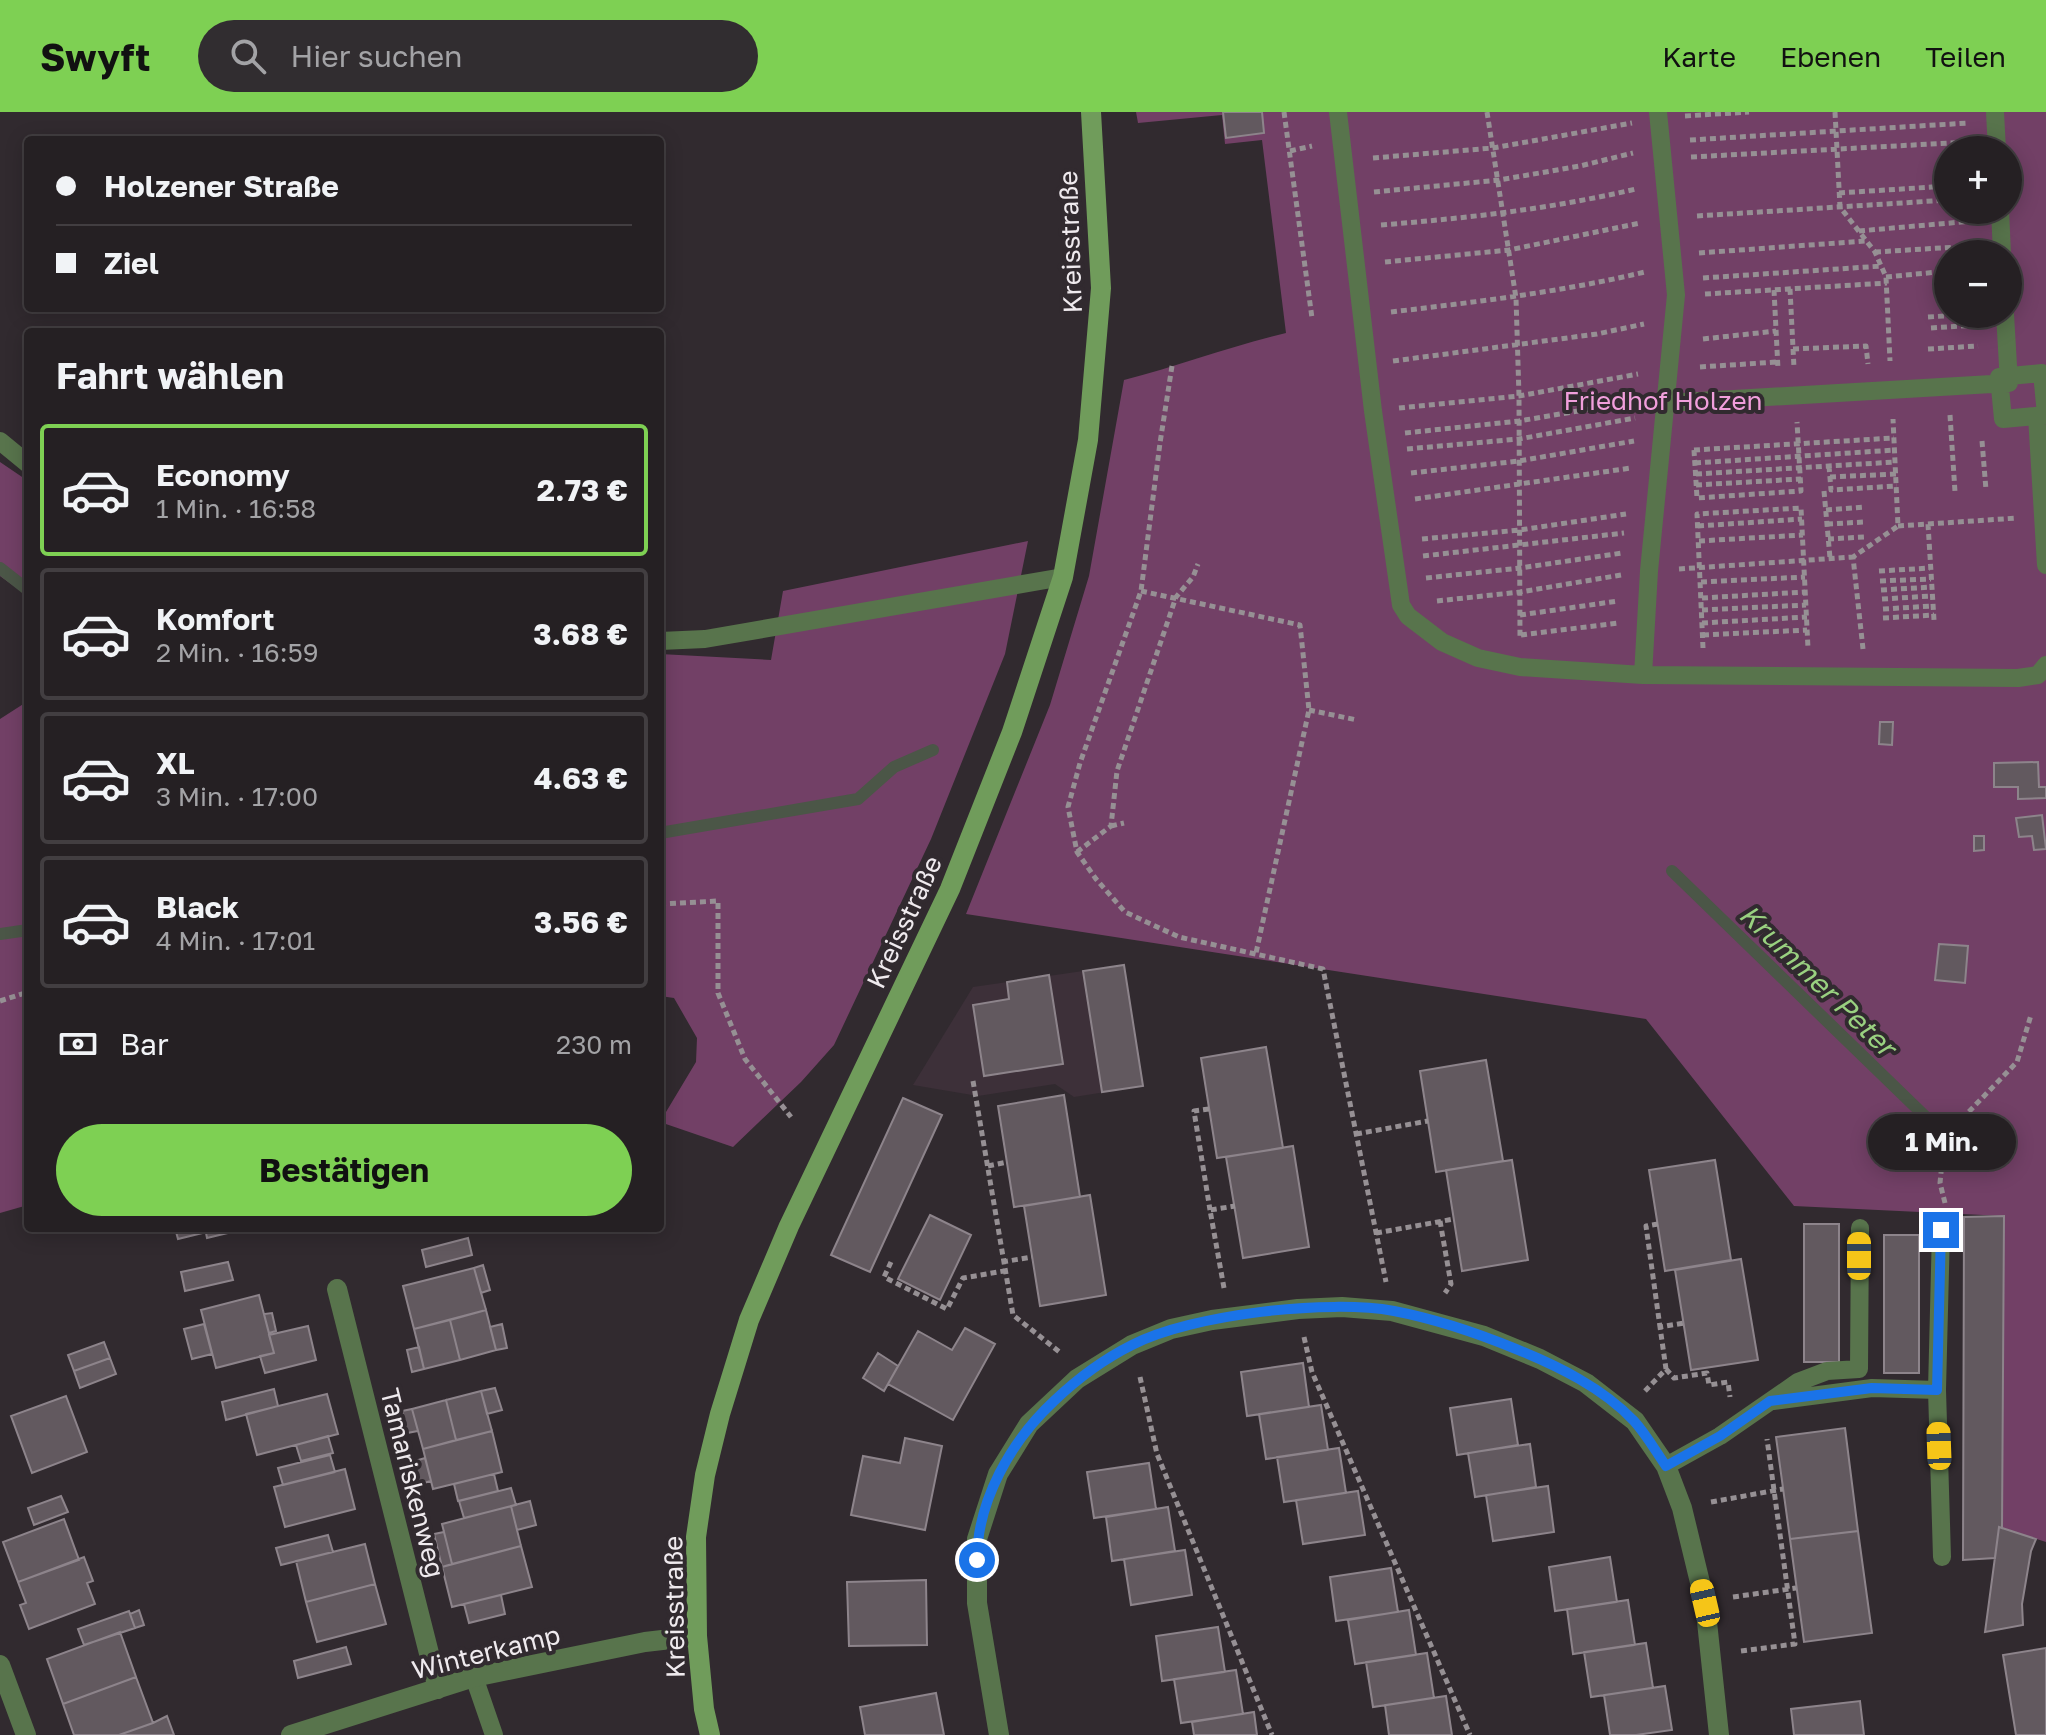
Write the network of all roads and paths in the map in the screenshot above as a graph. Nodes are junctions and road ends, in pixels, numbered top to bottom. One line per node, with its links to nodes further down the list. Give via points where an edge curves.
1 (1091, 112): 114 (main road, Kreisstraße, via 1101,288 1088,440)
2 (1284, 112): 34 (path)
3 (1338, 112): 12 (lane)
4 (1487, 112): 10 (path)
5 (1749, 112): 6 (path)
6 (1658, 115): 10 (path); 11 (lane)
7 (1996, 116): 8 (lane); 11 (path)
8 (1997, 136)
9 (1934, 146): 11 (path)
10 (1493, 148): 12 (path); 13 (path)
11 (1661, 149): 13 (path); 14 (lane)
12 (1344, 161): 17 (lane)
13 (1499, 180): 17 (path); 18 (path)
14 (1664, 182): 18 (path); 27 (lane)
15 (1934, 187): 16 (path)
16 (1839, 193)
17 (1348, 195): 20 (lane)
18 (1504, 214): 20 (path); 30 (path)
19 (1934, 222): 21 (path)
20 (1352, 228): 31 (lane)
21 (1858, 231)
22 (1866, 241): 27 (path)
23 (1934, 251): 24 (path)
24 (1875, 252)
25 (1882, 266): 27 (path)
26 (1934, 273): 28 (path)
27 (1673, 274): 29 (path); 30 (path); 35 (lane)
28 (1790, 289): 29 (path); 43 (path)
29 (1774, 290): 39 (path)
30 (1516, 298): 31 (path); 41 (path)
31 (1362, 316): 46 (lane)
32 (1928, 317): 33 (path)
33 (1934, 317)
34 (1312, 318)
35 (1673, 318): 41 (path); 49 (lane)
36 (1931, 328): 37 (path)
37 (1934, 328)
38 (2006, 328): 42 (lane)
39 (1776, 331): 40 (path); 45 (path)
40 (1703, 339)
41 (1518, 344): 46 (path); 54 (path)
42 (2007, 344): 44 (path); 50 (lane)
43 (1793, 349): 52 (path, via 1866,346); 53 (path)
44 (1928, 349)
45 (1777, 362): 48 (path); 53 (path)
46 (1367, 364): 56 (lane)
47 (1172, 366): 122 (path)
48 (1700, 367)
49 (1667, 369): 54 (path); 55 (lane)
50 (2004, 380): 51 (lane); 57 (lane, via 2003,419); 57 (lane, via 2042,373 2046,415)
51 (1948, 386): 52 (lane); 83 (path)
52 (1869, 389): 53 (lane)
53 (1787, 395): 55 (lane); 62 (path)
54 (1519, 396): 56 (path); 58 (path)
55 (1665, 404): 58 (path); 60 (path); 64 (lane)
56 (1373, 411): 63 (lane)
57 (2037, 416): 88 (lane)
58 (1519, 421): 60 (path); 63 (path)
59 (1894, 438): 62 (path)
60 (1519, 439): 63 (path); 69 (path)
61 (0, 441): 68 (lane)
62 (1798, 443): 65 (path); 67 (path)
63 (1378, 444): 76 (lane)
64 (1661, 450): 65 (path); 69 (path); 80 (path); 86 (lane)
65 (1694, 450): 71 (path)
66 (1895, 450): 67 (path)
67 (1799, 456): 71 (path); 73 (path)
68 (24, 461)
69 (1519, 461): 76 (path); 80 (path)
70 (1895, 462): 72 (path)
71 (1695, 463): 74 (path)
72 (1829, 466): 73 (path); 77 (path)
73 (1800, 467): 74 (path); 78 (path)
74 (1696, 474): 79 (path)
75 (1896, 474): 77 (path)
76 (1382, 476): 84 (lane)
77 (1830, 477): 81 (path, via 1831,490)
78 (1801, 479): 79 (path); 79 (path, via 1801,491 1697,498)
79 (1696, 485)
80 (1519, 486): 84 (path); 96 (path)
81 (1897, 486)
82 (1824, 491): 87 (path)
83 (1955, 492)
84 (1386, 503): 103 (lane)
85 (1864, 507): 87 (path)
86 (1655, 510): 95 (lane); 96 (path)
87 (1826, 510): 91 (path)
88 (2043, 516): 92 (path); 108 (lane)
89 (1802, 519): 93 (path); 93 (path, via 1801,508 1697,514); 97 (path)
90 (1864, 522): 91 (path)
91 (1827, 524): 99 (path)
92 (1928, 524): 94 (path); 111 (path)
93 (1698, 526): 100 (path)
94 (1898, 526)
95 (1653, 529): 101 (path); 102 (lane)
96 (1520, 530): 101 (path); 103 (path)
97 (1803, 535): 100 (path); 106 (path)
98 (1864, 537): 99 (path)
99 (1828, 539): 105 (path)
100 (1699, 541): 109 (path)
101 (1520, 545): 103 (path); 110 (path)
102 (1651, 549): 110 (path); 112 (lane)
103 (1393, 550): 117 (lane)
104 (1853, 557): 105 (path)
105 (1830, 558): 106 (path)
106 (1804, 560): 109 (path); 115 (path)
107 (1198, 564): 126 (path)
108 (2046, 565)
109 (1701, 567): 112 (path); 119 (path)
110 (1520, 568): 117 (path); 123 (path)
111 (1931, 568): 113 (path); 116 (path)
112 (1649, 571): 123 (path); 127 (lane)
113 (1879, 571)
114 (1063, 577): 143 (lane, via 705,639); 200 (main road, Kreisstraße, via 1012,732 950,889 749,1320 705,1475 696,1537)
115 (1805, 577): 119 (path); 124 (path)
116 (1931, 579): 118 (path); 120 (path)
117 (1397, 580): 130 (lane)
118 (1880, 581)
119 (1701, 582): 128 (path)
120 (1932, 587): 121 (path); 125 (path)
121 (1881, 590)
122 (1141, 591): 126 (path); 153 (path, via 1068,807)
123 (1520, 592): 130 (path); 135 (path)
124 (1805, 592): 128 (path); 131 (path)
125 (1932, 596): 129 (path); 132 (path)
126 (1176, 597): 149 (path, via 1300,625); 152 (path, via 1117,771)
127 (1647, 597): 135 (path); 138 (lane)
128 (1702, 598): 134 (path)
129 (1882, 599)
130 (1401, 605): 145 (lane, via 1442,642 1478,658)
131 (1806, 605): 134 (path); 136 (path)
132 (1933, 606): 133 (path); 137 (path, via 1934,618)
133 (1883, 609)
134 (1702, 610): 139 (path)
135 (1520, 615): 141 (path)
136 (1807, 617): 139 (path); 140 (path)
137 (1883, 618)
138 (1646, 619): 141 (path); 146 (lane)
139 (1702, 623): 142 (path)
140 (1807, 630): 142 (path); 148 (path)
141 (1520, 635): 145 (path)
142 (1703, 635): 147 (path)
143 (664, 641)
144 (2046, 665): 148 (lane, via 2038,675 2018,678)
145 (1520, 667): 146 (lane)
146 (1643, 675): 147 (lane)
147 (1704, 676): 148 (lane)
148 (1809, 677)
149 (1309, 710): 150 (path); 155 (path)
150 (1357, 720)
151 (1124, 823): 152 (path)
152 (1111, 826): 153 (path)
153 (1077, 852): 155 (path, via 1125,912 1179,937)
154 (664, 904): 161 (path, via 718,901 718,993 745,1059)
155 (1256, 953): 163 (path, via 1323,969)
156 (24, 991): 157 (path)
157 (0, 1001)
158 (2031, 1015): 172 (path, via 2017,1062 1958,1123 1943,1152 1940,1183 1950,1221)
159 (973, 1081): 165 (path)
160 (1209, 1109): 167 (path, via 1194,1111)
161 (791, 1117)
162 (1428, 1121): 163 (path)
163 (1356, 1134): 173 (path)
164 (1007, 1162): 165 (path)
165 (988, 1166): 176 (path)
166 (1235, 1206): 167 (path)
167 (1210, 1210): 179 (path)
168 (1454, 1219): 169 (path)
169 (1440, 1221): 173 (path); 180 (path, via 1451,1284)
170 (1658, 1224): 184 (path, via 1646,1226)
171 (1860, 1228): 190 (lane, via 1859,1369 1827,1371 1798,1382)
172 (1941, 1230): 188 (lane)
173 (1376, 1233): 182 (path)
174 (1032, 1257): 176 (path)
175 (891, 1262): 177 (path, via 884,1277 947,1309 963,1278)
176 (1002, 1262): 177 (path)
177 (1004, 1271): 186 (path, via 1013,1315)
178 (337, 1289): 204 (street, Tamariskenweg)
179 (1225, 1296)
180 (1440, 1302)
181 (1298, 1309): 182 (street); 185 (street, via 1212,1320); 211 (path, via 1312,1372)
182 (1392, 1311): 192 (street, via 1484,1336 1586,1383 1635,1421)
183 (1684, 1323): 184 (path)
184 (1660, 1327): 187 (path)
185 (1132, 1345): 209 (street, via 1077,1379 1029,1424 998,1474 977,1539 977,1603); 210 (path, via 1157,1454)
186 (1072, 1362)
187 (1666, 1369): 189 (path); 191 (path, via 1674,1378 1707,1373 1709,1385 1728,1382)
188 (1937, 1390): 190 (lane, via 1872,1388); 196 (lane)
189 (1639, 1398)
190 (1766, 1404): 191 (lane); 194 (path)
191 (1735, 1425): 192 (lane)
192 (1666, 1466): 212 (street, via 1705,1603)
193 (1783, 1489): 194 (path)
194 (1774, 1490): 195 (path); 198 (path)
195 (1723, 1500)
196 (1942, 1557)
197 (1796, 1588): 198 (path)
198 (1788, 1589): 199 (path); 201 (path, via 1795,1644)
199 (1746, 1595)
200 (697, 1636): 203 (street, Winterkamp); 208 (main road, Kreisstraße)
201 (1739, 1652)
202 (0, 1665): 205 (street)
203 (474, 1677): 204 (street, Winterkamp); 207 (lane)
204 (438, 1689): 206 (street, Winterkamp)
205 (26, 1735)
206 (291, 1735)
207 (494, 1735)
208 (710, 1735)
209 (999, 1735)
210 (1272, 1735)
211 (1470, 1735)
212 (1719, 1735)

